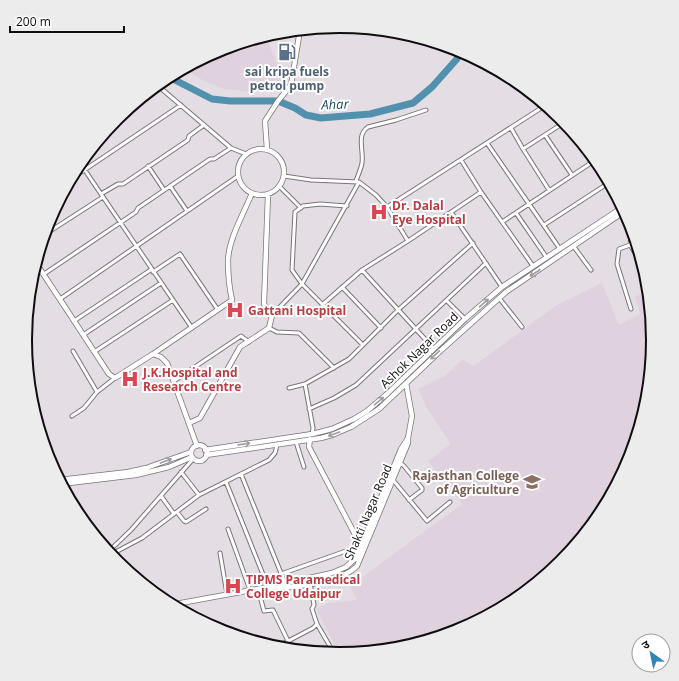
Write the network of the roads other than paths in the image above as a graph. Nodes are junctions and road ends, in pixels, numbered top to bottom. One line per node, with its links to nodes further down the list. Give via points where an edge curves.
1 (299, 36): 12 (street, via 291,85 265,121)
2 (163, 90): 3 (street)
3 (181, 105): 6 (street); 18 (street)
4 (541, 108): 8 (street)
5 (426, 110): 22 (street, via 365,129 362,134 362,162)
6 (204, 125): 11 (street); 17 (street, via 189,136 188,140)
7 (559, 126): 9 (street)
8 (511, 128): 10 (street); 13 (street)
9 (545, 135): 13 (street); 21 (street)
10 (487, 143): 15 (street); 32 (street)
11 (231, 148): 14 (street); 24 (street)
12 (267, 149): 14 (street, via 253,150); 20 (street, via 281,159)
13 (523, 149): 27 (street)
14 (246, 154): 19 (street, via 239,164)
15 (461, 160): 28 (street); 35 (street)
16 (590, 163): 21 (street)
17 (148, 166): 26 (street); 31 (street)
18 (84, 170): 31 (street)
19 (238, 176): 29 (street, via 245,189); 37 (street)
20 (284, 176): 22 (street); 25 (street)
21 (572, 176): 27 (street)
22 (358, 182): 33 (street); 35 (street, via 376,195)
23 (605, 185): 43 (street)
24 (170, 186): 26 (street); 37 (street)
25 (279, 186): 30 (street); 34 (street)
26 (164, 190): 42 (street)
27 (549, 190): 32 (street)
28 (481, 192): 38 (street); 41 (street)
29 (252, 193): 30 (street); 72 (street, via 233,239 228,259 232,300)
30 (268, 194): 74 (street, via 264,304)
31 (102, 196): 42 (street); 44 (street)
32 (529, 204): 39 (street); 43 (street)
33 (347, 206): 34 (street, via 320,204); 63 (street)
34 (301, 208): 63 (street, via 295,212 292,270)
35 (387, 208): 45 (street)
36 (618, 210): 51 (street, Ashok Nagar Road)
37 (187, 211): 50 (street)
38 (451, 212): 45 (street); 47 (street)
39 (516, 213): 41 (street); 53 (street)
40 (620, 214): 49 (street)
41 (502, 222): 56 (street)
42 (120, 223): 50 (street); 61 (street)
43 (544, 225): 51 (street)
44 (53, 229)
45 (408, 241): 59 (street)
46 (630, 241): 48 (street)
47 (473, 244): 54 (street); 73 (street)
48 (630, 245): 52 (street); 71 (street, via 619,249 617,264)
49 (574, 246): 55 (street); 60 (street)
50 (136, 247): 58 (street); 67 (street)
51 (560, 249): 53 (street, Ashok Nagar Road)
52 (634, 252)
53 (547, 258): 55 (street); 56 (street, Ashok Nagar Road)
54 (486, 263): 65 (street); 69 (street)
55 (550, 263): 66 (street, one-way to 66)
56 (533, 266): 65 (street, Ashok Nagar Road)
57 (40, 269): 61 (street)
58 (153, 270): 62 (street); 72 (street, via 180,254); 76 (street)
59 (362, 270): 64 (street); 73 (street)
60 (591, 270)
61 (44, 274): 67 (street)
62 (161, 283): 68 (street); 82 (street)
63 (302, 284): 70 (street); 74 (street)
64 (342, 287): 70 (street); 80 (street)
65 (502, 287): 75 (street, Ashok Nagar Road, one-way to 65)
66 (499, 298): 77 (street); 94 (street, one-way to 94)
67 (60, 299): 76 (street)
68 (173, 300): 78 (street); 87 (street)
69 (446, 301): 75 (street); 81 (street)
70 (322, 305): 84 (street)
71 (631, 309)
72 (218, 310): 78 (street)
73 (398, 310): 80 (street); 81 (street)
74 (272, 315): 79 (street)
75 (465, 319): 85 (street, Ashok Nagar Road)
76 (74, 321): 82 (street)
77 (522, 326)
78 (192, 328): 88 (street)
79 (270, 328): 83 (street); 89 (street, via 277,332 299,333)
80 (381, 328): 84 (street)
81 (416, 330): 85 (street); 97 (street, via 356,385)
82 (83, 335): 87 (street)
83 (248, 342): 92 (street, via 241,336); 99 (street, via 240,347 200,418)
84 (363, 345): 89 (street, via 349,359)
85 (434, 349): 91 (street, Ashok Nagar Road)
86 (73, 351): 96 (street)
87 (94, 352): 90 (street, via 109,374)
88 (153, 354): 90 (street); 92 (street, via 167,363)
89 (334, 368): 93 (street)
90 (115, 378): 96 (street)
91 (404, 378): 94 (street, Shakti Nagar Road); 100 (street, Ashok Nagar Road, one-way to 91, via 332,429 357,417 377,404)
92 (174, 381): 99 (street)
93 (305, 384): 95 (street); 97 (street)
94 (406, 384): 101 (street, one-way to 101, via 363,420 332,435); 107 (street, Shakti Nagar Road, via 412,416 408,438 401,449)
95 (289, 388)
96 (97, 392): 98 (street, via 84,408)
97 (309, 409): 100 (street)
98 (72, 416)
99 (189, 423): 104 (street)
100 (312, 434): 101 (street); 105 (street, Ashok Nagar Road, one-way to 100)
101 (310, 440): 102 (street); 122 (street, via 309,447 354,534)
102 (296, 442): 103 (street); 108 (street)
103 (277, 445): 105 (street); 110 (street, via 273,457)
104 (197, 446): 105 (street, via 201,446); 106 (street, via 192,449)
105 (206, 452): 106 (street, via 201,460)
106 (192, 456): 109 (street); 111 (street, one-way to 106, via 128,472); 114 (street, via 169,466 136,475)
107 (398, 462): 112 (street, Shakti Nagar Road); 117 (street, via 422,488); 122 (street, Shakti Nagar Road)
108 (304, 467)
109 (181, 472): 115 (street); 116 (street)
110 (241, 474): 113 (street); 126 (street)
111 (65, 479)
112 (393, 480): 117 (street); 122 (street, Shakti Nagar Road)
113 (226, 482): 115 (street); 129 (street)
114 (67, 483)
115 (199, 495): 120 (street)
116 (161, 496): 120 (street); 123 (street)
117 (409, 500): 118 (street, via 427,521)
118 (450, 502)
119 (206, 509): 120 (street, via 186,522)
120 (175, 513): 124 (street, via 142,538)
121 (228, 529): 131 (street)
122 (363, 545): 126 (street); 127 (street, Shakti Nagar Road, via 358,564 350,573); 128 (street, Shakti Nagar Road, via 354,561 343,569)
123 (112, 548)
124 (116, 552)
125 (220, 553): 132 (street)
126 (281, 574): 128 (street)
127 (310, 583): 130 (street, Shakti Nagar Road, via 268,591); 134 (street, via 314,606 312,609)
128 (285, 584): 129 (street, Shakti Nagar Road)
129 (268, 587): 130 (street, Shakti Nagar Road)
130 (259, 589): 131 (street, Shakti Nagar Road); 135 (street, via 264,611 273,610)
131 (250, 590): 132 (street, Shakti Nagar Road)
132 (227, 594): 133 (street, Shakti Nagar Road)
133 (180, 603)
134 (317, 624): 135 (street); 137 (street)
135 (288, 641): 136 (street)
136 (285, 643)
137 (331, 648)

